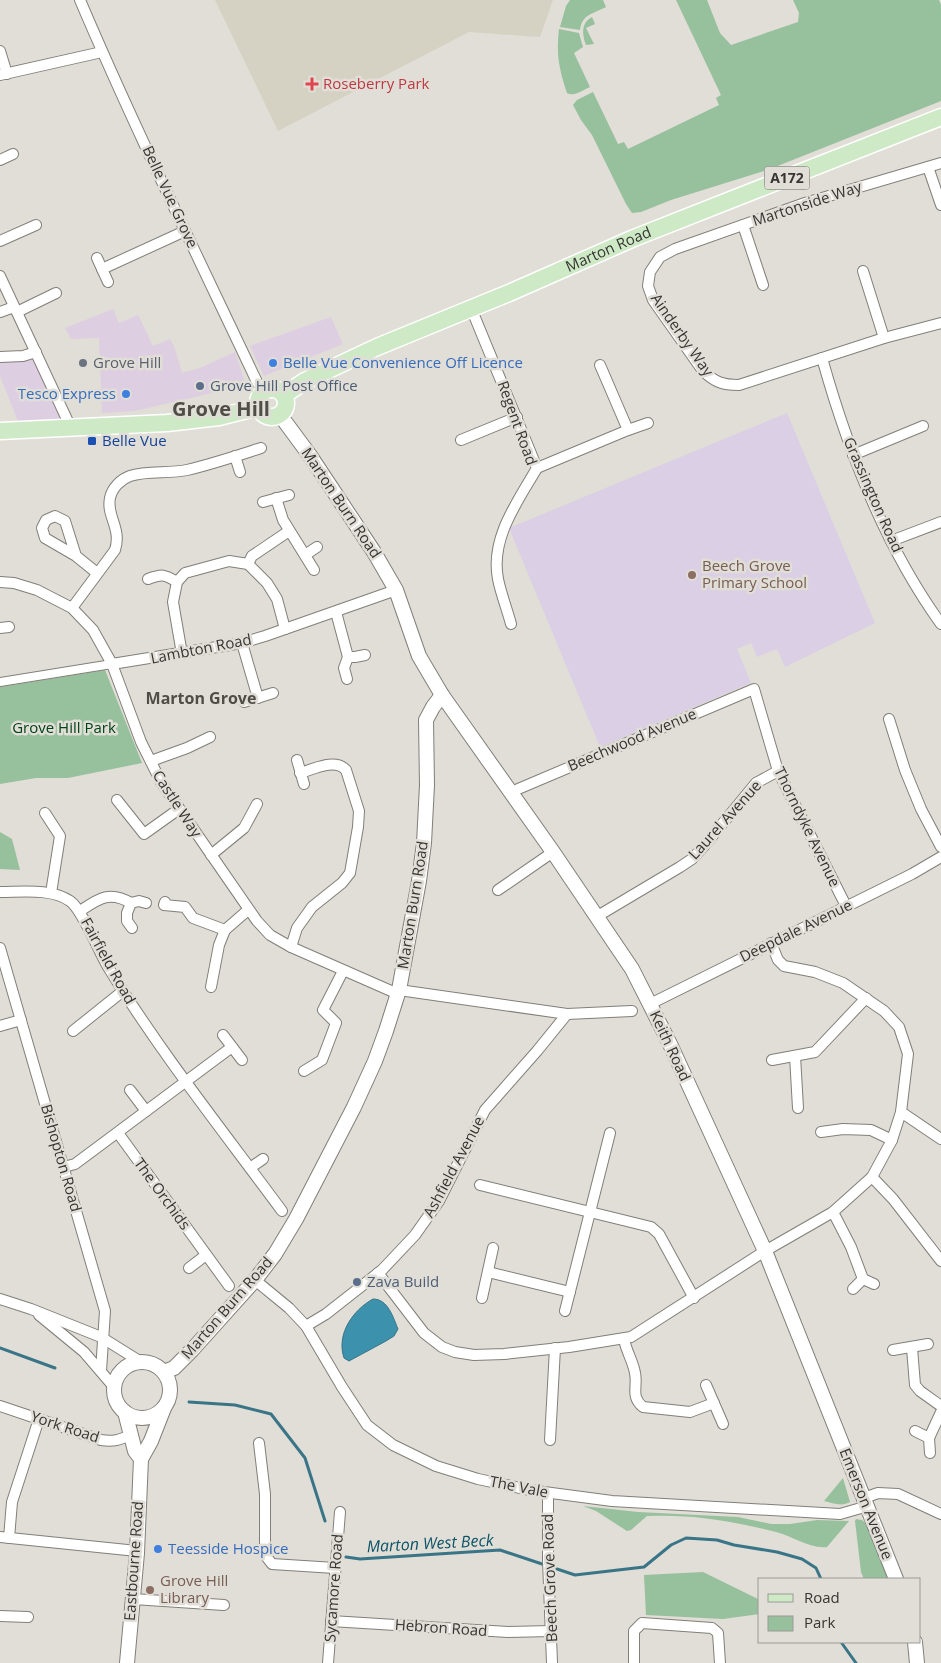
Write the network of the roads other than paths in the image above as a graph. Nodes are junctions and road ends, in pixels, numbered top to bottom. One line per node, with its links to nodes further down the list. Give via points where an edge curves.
1 (80, 0): 3 (street, Belle Vue Grove)
2 (0, 51): 4 (street)
3 (102, 52): 4 (street); 13 (street, Belle Vue Grove)
4 (4, 74)
5 (941, 117): 23 (main road, Marton Road / A172, via 634,238)
6 (13, 154): 7 (street)
7 (0, 160)
8 (941, 163): 9 (street, Martonside Way)
9 (928, 167): 10 (street); 12 (street, Martonside Way)
10 (941, 206)
11 (36, 225): 14 (street)
12 (743, 225): 15 (street, Martonside Way); 21 (street)
13 (185, 231): 17 (street); 33 (street, Belle Vue Grove, via 257,382)
14 (0, 241)
15 (675, 249): 30 (street, Ainderby Way, via 660,257 650,272 648,286 654,300 713,380 739,385)
16 (97, 258): 17 (street)
17 (102, 269): 20 (street)
18 (863, 270): 27 (street)
19 (0, 276): 24 (street)
20 (108, 282)
21 (763, 285)
22 (56, 294): 24 (street)
23 (471, 308): 32 (main road, Marton Road / A172, via 305,380); 35 (street, Regent Road)
24 (16, 309): 25 (street); 28 (street)
25 (0, 312)
26 (941, 322): 27 (street)
27 (884, 338): 30 (street)
28 (36, 352): 29 (street); 38 (street)
29 (0, 357)
30 (822, 358): 43 (street, Grassington Road)
31 (600, 365): 39 (street)
32 (284, 396): 33 (main road, via 277,390 268,390); 34 (main road, via 286,408)
33 (262, 400): 34 (main road, via 261,411 267,417); 38 (main road, via 219,416 167,424)
34 (280, 415): 62 (street, Marton Burn Road, via 316,464)
35 (517, 417): 41 (street); 45 (street, Regent Road)
36 (648, 423): 39 (street)
37 (923, 426): 43 (street)
38 (71, 428): 40 (main road)
39 (628, 430): 45 (street)
40 (0, 431)
41 (460, 440)
42 (261, 448): 44 (street)
43 (853, 455): 52 (street, Grassington Road)
44 (235, 456): 46 (street); 58 (street, via 186,470 138,474 120,481 110,498 118,542)
45 (537, 468): 65 (street, Regent Road, via 505,525 498,549 498,578)
46 (240, 472)
47 (289, 495): 48 (street)
48 (276, 498): 49 (street); 51 (street)
49 (263, 502)
50 (941, 522): 52 (street)
51 (289, 531): 54 (street); 56 (street, via 252,556)
52 (891, 542): 66 (street, Grassington Road)
53 (317, 547): 54 (street)
54 (305, 555): 57 (street)
55 (76, 556): 58 (street)
56 (248, 564): 61 (street, via 229,560 185,573); 67 (street, via 267,583 277,599)
57 (314, 570)
58 (97, 573): 63 (street)
59 (148, 579): 61 (street, via 160,574)
60 (0, 582): 63 (street, Castle Way, via 37,590)
61 (177, 582): 69 (street, via 173,602)
62 (396, 590): 64 (street, Lambton Road); 77 (street, Marton Burn Road, via 419,656)
63 (72, 608): 72 (street, Castle Way, via 93,630)
64 (336, 612): 67 (street, Lambton Road); 71 (street)
65 (511, 624)
66 (941, 624)
67 (285, 629): 68 (street, Lambton Road)
68 (242, 643): 69 (street, Lambton Road); 78 (street)
69 (182, 654): 72 (street, Lambton Road)
70 (365, 654): 71 (street)
71 (348, 657): 73 (street, via 344,668)
72 (112, 664): 74 (street, Lambton Road); 83 (street, Castle Way)
73 (347, 679)
74 (0, 682)
75 (754, 689): 84 (street, Thorndyke Avenue); 87 (street, Beechwood Avenue)
76 (273, 693): 78 (street)
77 (442, 695): 87 (street, Keith Road); 114 (street, Marton Burn Road, via 426,720 424,843)
78 (258, 698): 79 (street)
79 (244, 702)
80 (889, 719): 92 (street, via 904,770)
81 (210, 737): 83 (street)
82 (296, 760): 85 (street)
83 (150, 761): 90 (street, Castle Way)
84 (778, 771): 102 (street, Thorndyke Avenue); 105 (street, Laurel Avenue, via 756,782 692,859)
85 (300, 773): 86 (street); 109 (street, via 333,764 344,767 359,810 350,872 312,908 297,928)
86 (304, 784)
87 (511, 792): 93 (street, Keith Road)
88 (117, 800): 90 (street, via 144,834)
89 (257, 804): 94 (street, via 244,828)
90 (179, 808): 94 (street, Castle Way)
91 (45, 812): 98 (street, via 60,836)
92 (941, 847)
93 (553, 852): 96 (street); 105 (street, Keith Road)
94 (212, 855): 103 (street, Castle Way)
95 (941, 857): 102 (street, Deepdale Avenue)
96 (498, 890)
97 (0, 892): 98 (street, Fairfield Road)
98 (51, 893): 104 (street, Fairfield Road, via 72,902)
99 (165, 902): 107 (street, via 164,905 185,907 193,918)
100 (131, 903): 101 (street); 104 (street, via 112,897 100,898); 106 (street, via 127,920)
101 (146, 903)
102 (846, 906): 108 (street, Deepdale Avenue)
103 (248, 910): 107 (street); 109 (street, Castle Way, via 270,935)
104 (80, 912): 113 (street, Fairfield Road, via 101,957)
105 (596, 917): 116 (street, Keith Road, via 632,969)
106 (132, 928)
107 (225, 930): 112 (street)
108 (771, 943): 115 (street, via 784,966 815,972 843,983); 116 (street, Deepdale Avenue)
109 (291, 947): 111 (street, Castle Way)
110 (0, 948): 119 (street, Bishopton Road)
111 (343, 971): 114 (street, Castle Way); 127 (street, via 323,1010 336,1023 322,1060)
112 (211, 987)
113 (123, 991): 121 (street); 128 (street, Fairfield Road)
114 (398, 992): 118 (street); 154 (street, Marton Burn Road, via 375,1061 354,1107 296,1219)
115 (866, 998): 124 (street, via 815,1052); 132 (street, via 899,1027 908,1054)
116 (650, 1004): 147 (street, Keith Road)
117 (632, 1011): 118 (street)
118 (566, 1014): 152 (street, Ashfield Avenue, via 485,1110 439,1201 415,1235)
119 (21, 1020): 120 (street); 139 (street, Bishopton Road)
120 (0, 1026)
121 (74, 1031)
122 (223, 1035): 123 (street)
123 (232, 1047): 125 (street); 128 (street)
124 (795, 1056): 126 (street); 130 (street)
125 (242, 1060)
126 (772, 1060)
127 (304, 1071)
128 (186, 1082): 131 (street); 140 (street, Fairfield Road)
129 (130, 1090): 131 (street)
130 (798, 1108)
131 (146, 1111): 135 (street)
132 (901, 1112): 136 (street); 137 (street)
133 (821, 1132): 137 (street, via 871,1130)
134 (610, 1133): 144 (street)
135 (118, 1134): 139 (street, via 75,1164); 148 (street, The Orchids)
136 (941, 1139)
137 (892, 1140): 141 (street)
138 (263, 1158): 140 (street)
139 (64, 1167): 165 (street, Bishopton Road, via 105,1312)
140 (250, 1168): 143 (street, Fairfield Road)
141 (872, 1178): 145 (street); 149 (street, via 893,1199)
142 (480, 1185): 144 (street)
143 (282, 1211)
144 (590, 1212): 158 (street); 160 (street, via 652,1227)
145 (833, 1212): 147 (street); 153 (street)
146 (493, 1248): 151 (street)
147 (765, 1251): 160 (street); 184 (street, Keith Road)
148 (206, 1255): 150 (street); 156 (street, The Orchids)
149 (941, 1261)
150 (189, 1268)
151 (488, 1272): 158 (street); 159 (street)
152 (378, 1273): 164 (street, Ashfield Avenue); 168 (street, via 416,1325 442,1347 474,1355)
153 (863, 1279): 155 (street); 157 (street)
154 (255, 1280): 164 (street, The Vale); 173 (street, Marton Burn Road, via 174,1368)
155 (874, 1284)
156 (229, 1286)
157 (854, 1289)
158 (570, 1292): 163 (street)
159 (482, 1298)
160 (694, 1298): 166 (street)
161 (0, 1300): 162 (street)
162 (31, 1309): 165 (street); 172 (street, via 84,1352)
163 (565, 1311)
164 (306, 1326): 192 (street, The Vale, via 367,1425 392,1445 436,1466 478,1479)
165 (102, 1338): 171 (street); 172 (street, Bishopton Road)
166 (624, 1339): 168 (street); 176 (street, via 635,1372 637,1402 643,1406 690,1412)
167 (928, 1344): 169 (street)
168 (555, 1348): 188 (street)
169 (912, 1348): 170 (street); 178 (street, via 915,1385)
170 (892, 1350)
171 (141, 1362): 173 (street, via 150,1363); 175 (street, via 120,1372)
172 (101, 1371): 175 (street)
173 (164, 1372): 179 (street, via 170,1388)
174 (706, 1385): 176 (street)
175 (114, 1387): 180 (street, via 116,1401)
176 (714, 1403): 183 (street)
177 (0, 1406): 182 (street, York Road)
178 (941, 1406)
179 (164, 1408): 180 (street, via 146,1418); 191 (street, via 152,1441)
180 (125, 1412): 186 (street)
181 (941, 1412): 187 (street)
182 (39, 1419): 186 (street, York Road, via 113,1442); 196 (street)
183 (723, 1424)
184 (836, 1429): 193 (street, Emerson Avenue)
185 (915, 1431): 187 (street)
186 (130, 1434): 191 (street)
187 (928, 1438): 190 (street)
188 (550, 1440)
189 (259, 1443): 198 (street, via 265,1494 265,1556 272,1564)
190 (930, 1453)
191 (141, 1459): 197 (street, Eastbourne Road)
192 (548, 1493): 193 (street, The Vale, via 612,1501 840,1514); 205 (street, Beech Grove Road)
193 (866, 1502): 195 (street, The Vale, via 878,1493 898,1494); 199 (street, Emerson Avenue)
194 (340, 1512): 198 (street, Sycamore Road)
195 (941, 1514)
196 (4, 1537): 197 (street)
197 (136, 1551): 200 (street, Eastbourne Road)
198 (335, 1568): 204 (street, Sycamore Road)
199 (896, 1578)
200 (133, 1599): 201 (street); 207 (street, Eastbourne Road)
201 (224, 1605)
202 (0, 1616): 203 (street)
203 (28, 1618)
204 (331, 1620): 205 (street, Hebron Road, via 508,1632); 208 (street, Sycamore Road)
205 (552, 1631): 209 (street, Beech Grove Road)
206 (915, 1643): 212 (street)
207 (127, 1663)
208 (328, 1663)
209 (552, 1663)
210 (634, 1663): 211 (street, via 634,1631 642,1623 712,1628 718,1633)
211 (720, 1663)
212 (917, 1663)

